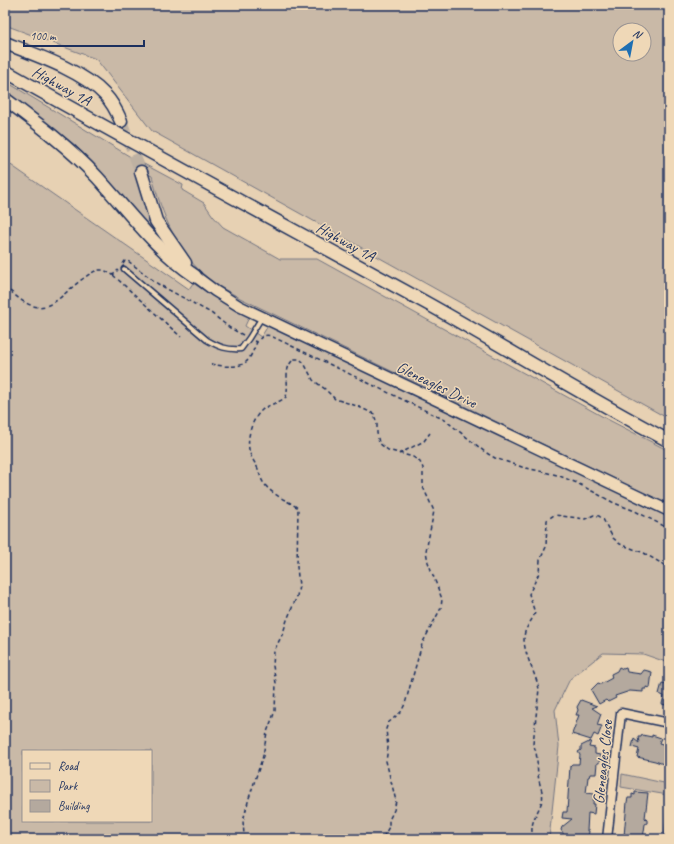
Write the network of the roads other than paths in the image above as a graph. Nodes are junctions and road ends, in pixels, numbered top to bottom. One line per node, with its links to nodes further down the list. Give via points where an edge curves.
1 (5, 43): 4 (main road, via 62,67 92,84 106,95)
2 (5, 71): 9 (main road, Highway 1A, via 426,303)
3 (5, 99): 7 (main road, via 74,154 178,265)
4 (121, 121)
5 (141, 172): 7 (main road, via 156,221)
6 (124, 269): 8 (lane, via 207,340 220,347 229,350 241,349)
7 (195, 276): 8 (street, Gleneagles Drive, via 239,306)
8 (262, 317): 10 (street, Gleneagles Drive)
9 (669, 441)
10 (669, 511)
11 (669, 723): 12 (street, Gleneagles Close, via 621,713)
12 (607, 839)

